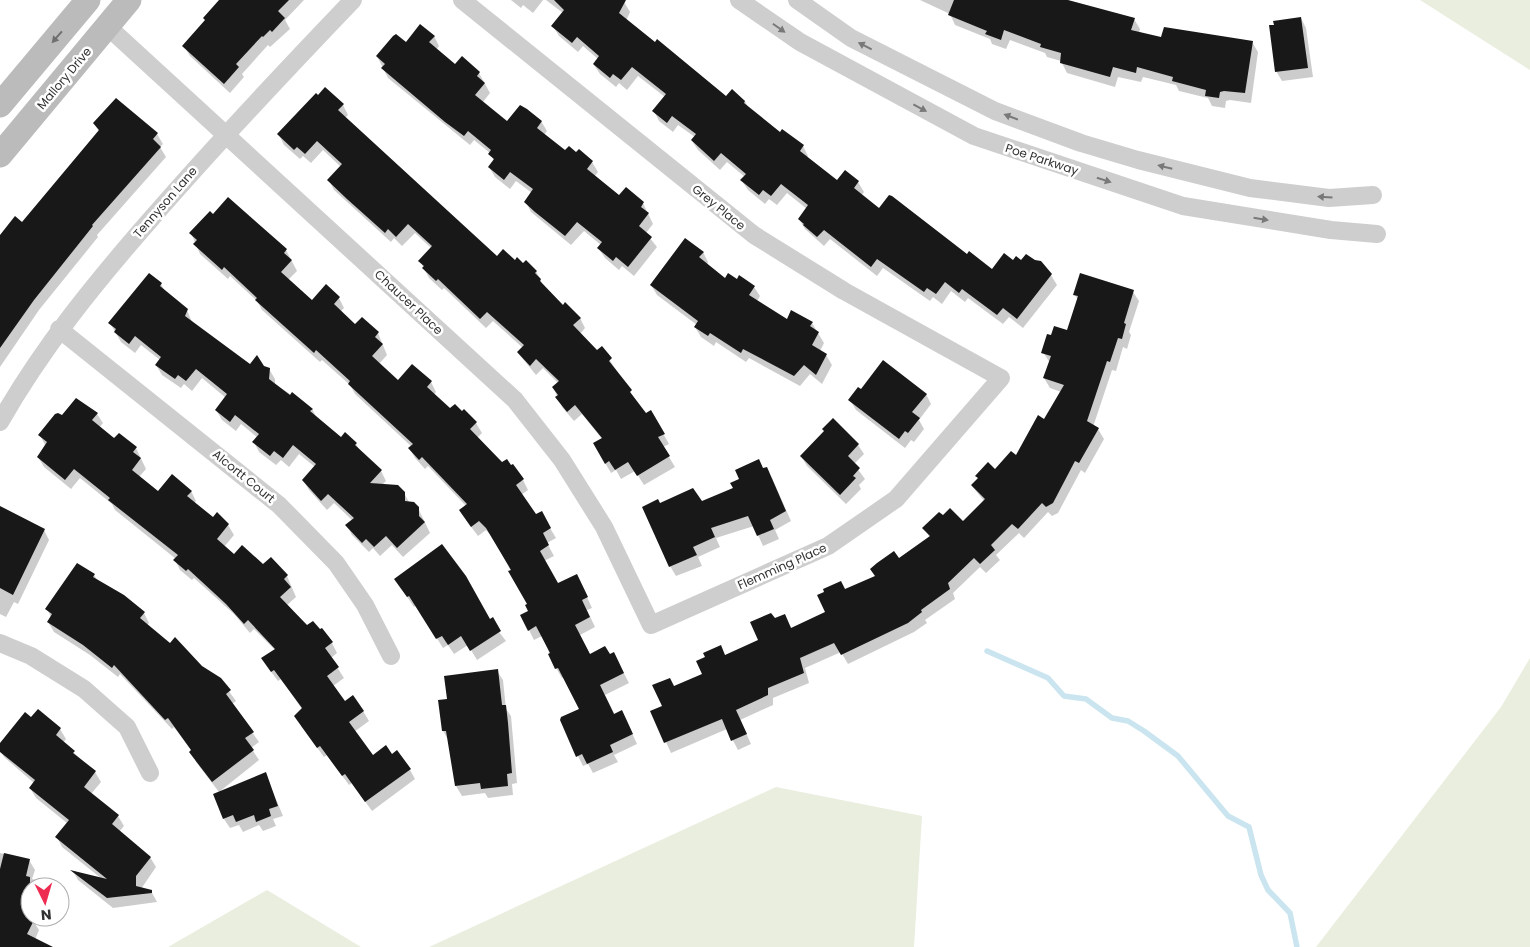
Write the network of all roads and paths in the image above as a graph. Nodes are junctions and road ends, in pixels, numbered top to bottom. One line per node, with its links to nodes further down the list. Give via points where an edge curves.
1 (88, 0): 8 (main road, one-way to 8)
2 (129, 0): 7 (main road, Mallory Drive)
3 (353, 0): 9 (street, Tennyson Lane)
4 (462, 0): 14 (street, Grey Place, via 754,235 844,291)
5 (739, 0): 12 (street, Poe Parkway, one-way to 12, via 800,42 974,136 1183,206 1331,230)
6 (797, 0): 11 (street, one-way to 6, via 1329,198 1250,188 1081,143 986,107 851,38)
7 (107, 26): 9 (street, Chaucer Place); 10 (main road, Mallory Drive)
8 (0, 106)
9 (226, 133): 13 (street, Tennyson Lane); 16 (street, Chaucer Place, via 515,400 562,460 604,527)
10 (0, 155)
11 (1373, 195)
12 (1376, 234)
13 (59, 329): 15 (street, Tennyson Lane); 18 (street, Alcortt Court, via 279,505 336,563 365,605)
14 (1001, 378): 16 (street, Flemming Place, via 896,499 828,546)
15 (0, 422)
16 (651, 625)
17 (0, 643): 19 (street, via 31,656 91,695 128,727)
18 (390, 656)
19 (150, 774)

